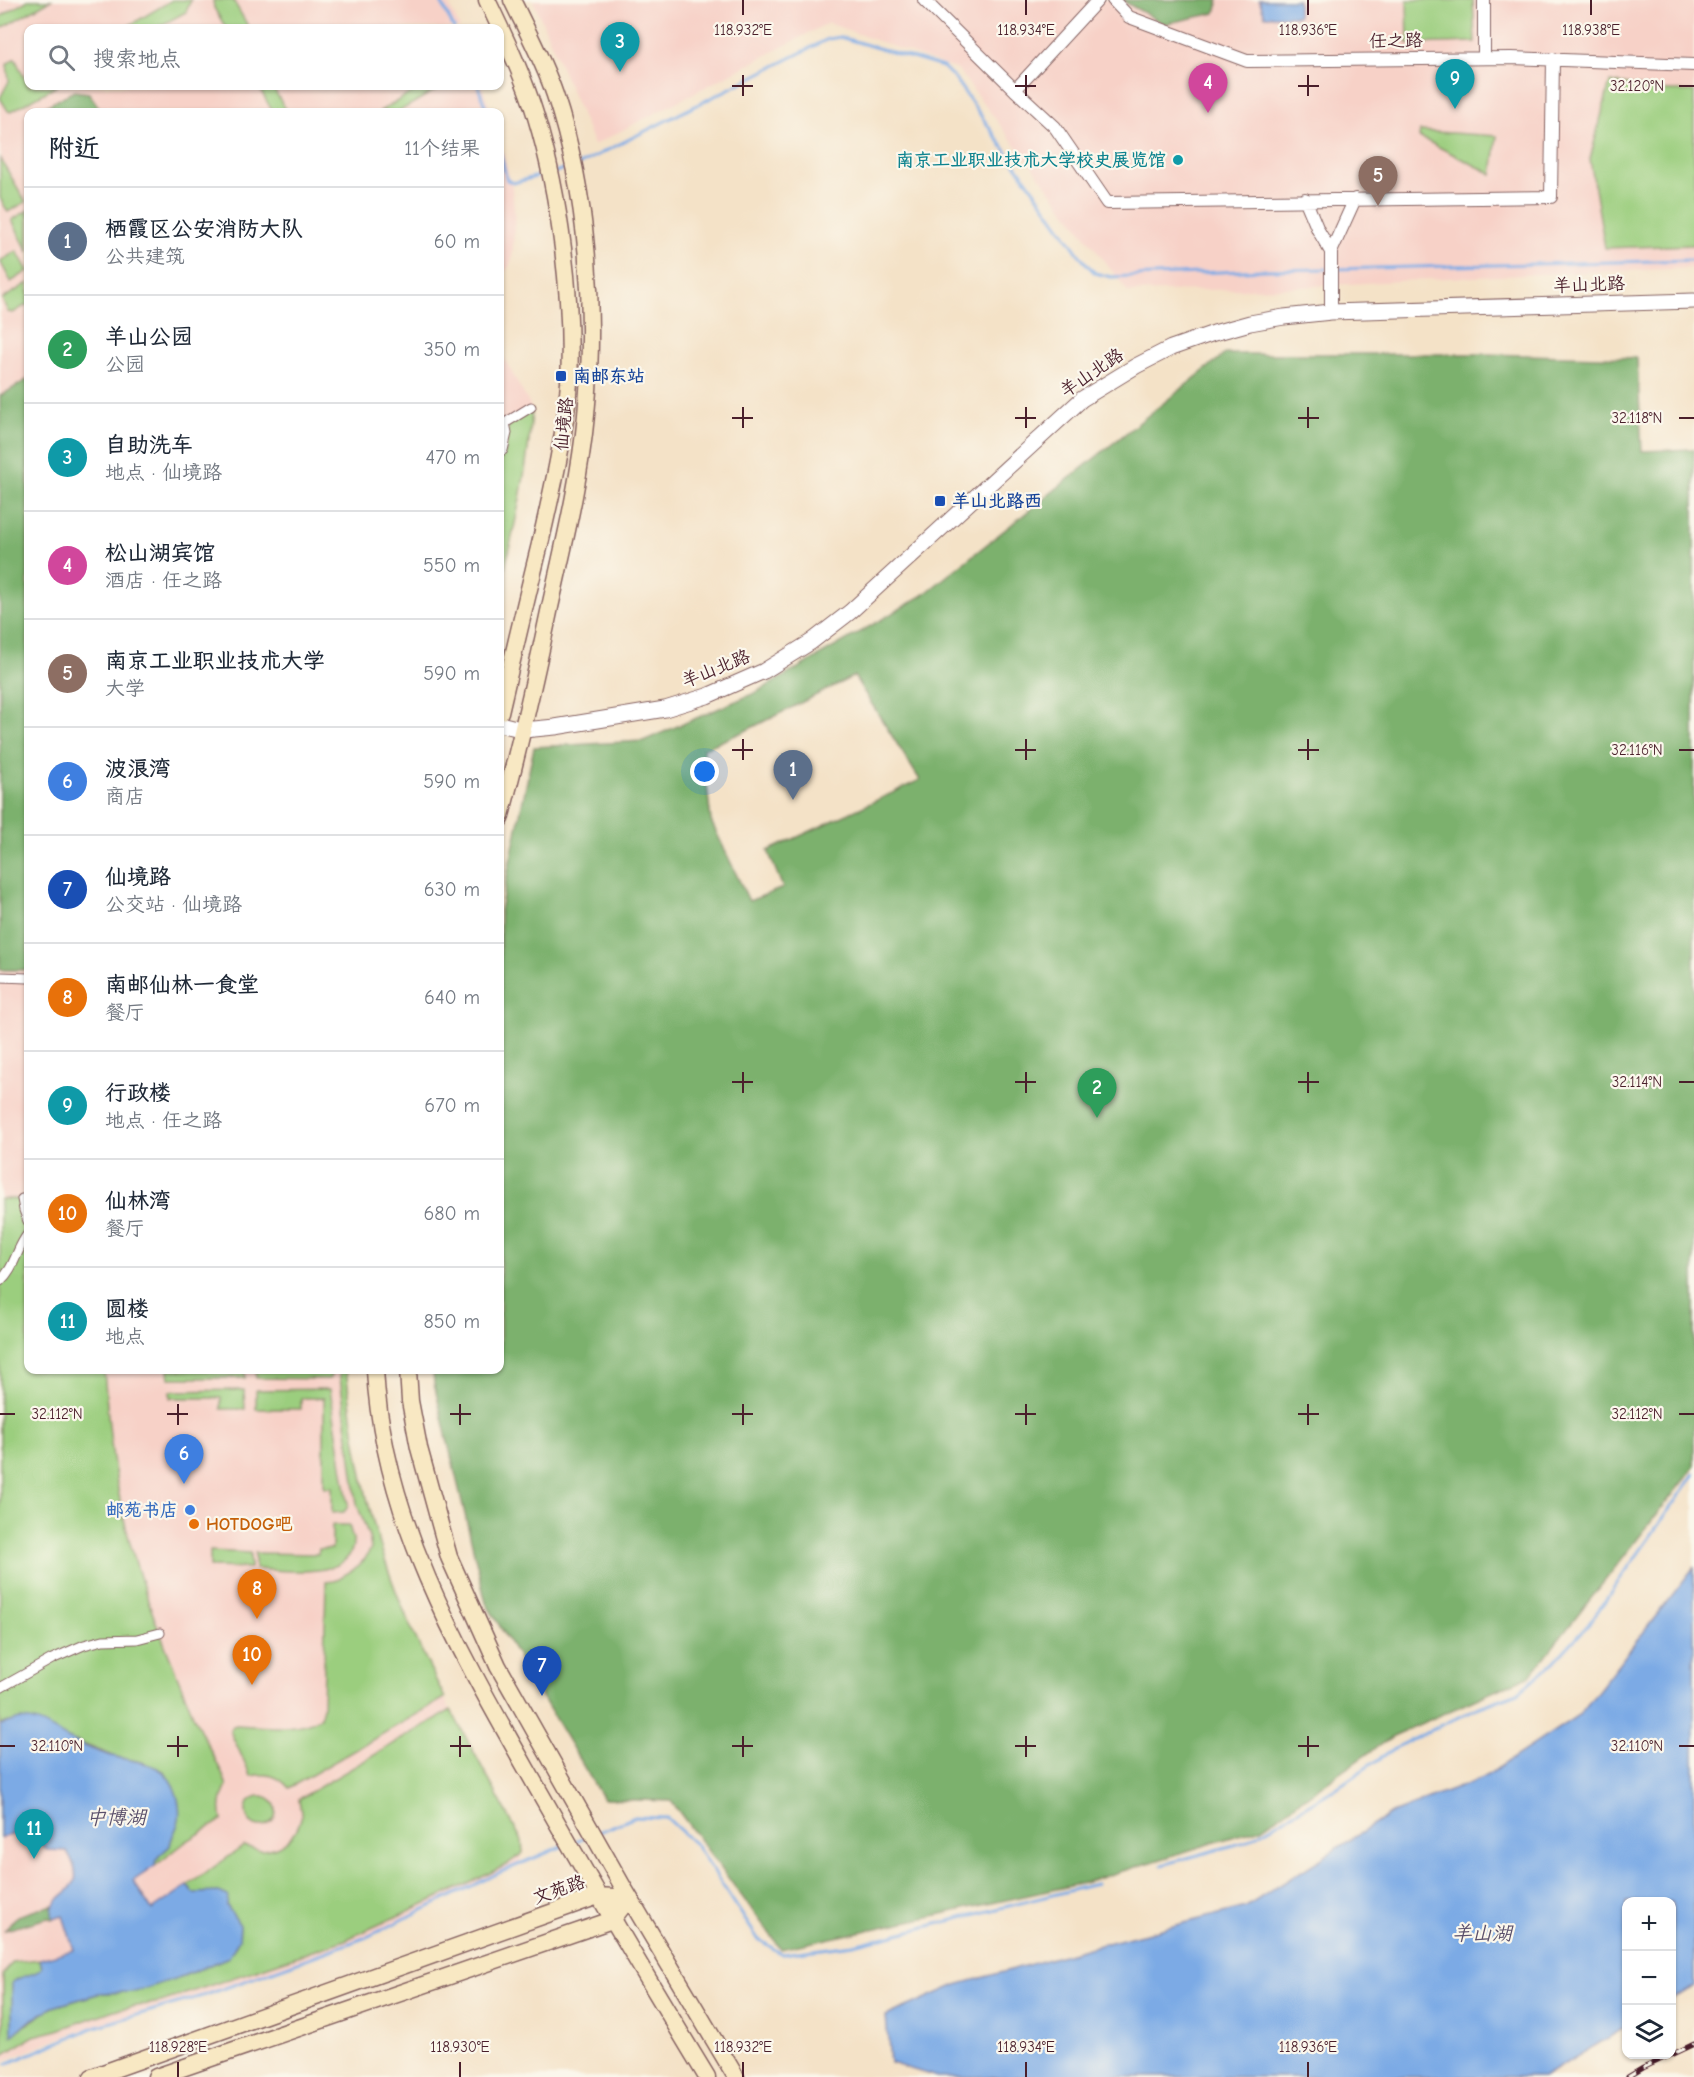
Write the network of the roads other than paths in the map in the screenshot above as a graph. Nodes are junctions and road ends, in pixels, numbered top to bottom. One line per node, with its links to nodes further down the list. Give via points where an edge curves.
1 (487, 0): 7 (main road, 仙境路)
2 (512, 0): 24 (main road, 仙境路, via 555,95 577,182 586,259 589,339 586,415 575,492)
3 (924, 0): 12 (street)
4 (1098, 0): 12 (street)
5 (1113, 0): 9 (street, 任之路, via 1129,17 1247,61)
6 (1484, 0): 9 (street)
7 (498, 24)
8 (504, 38): 22 (main road, 仙境路, via 536,116 554,187 568,311 569,382 554,484)
9 (1484, 58): 10 (street, 任之路)
10 (1553, 59): 11 (street, 任之路); 14 (street, via 1551,196)
11 (1694, 65)
12 (1015, 90): 13 (street, via 1055,127 1107,203)
13 (1305, 199): 14 (street); 15 (street)
14 (1355, 199): 15 (street)
15 (1331, 252): 17 (street)
16 (1694, 301): 17 (street, 羊山北路)
17 (1331, 312): 24 (street, 羊山北路, via 1250,323 1171,348 1082,399 850,612 764,671 664,710)
18 (531, 407): 19 (street)
19 (504, 421)
20 (504, 426): 21 (street, via 507,433)
21 (504, 446)
22 (504, 695)
23 (504, 725): 24 (street, 羊山北路)
24 (524, 730): 25 (main road, 仙境路)
25 (504, 804)
26 (0, 977): 27 (street)
27 (24, 978)
28 (22, 1199): 29 (street)
29 (24, 1210)
30 (24, 1240): 31 (street, via 7,1275)
31 (0, 1281)
32 (375, 1374): 36 (main road, via 388,1461 408,1532 436,1598 479,1684)
33 (408, 1374): 37 (main road, via 419,1448 449,1557 498,1666)
34 (160, 1634): 35 (street, via 84,1645)
35 (0, 1688)
36 (598, 1896): 37 (main road, 文苑路); 38 (main road); 39 (main road, 文苑路)
37 (629, 1898): 38 (main road); 42 (main road)
38 (612, 1920): 40 (main road); 41 (main road)
39 (92, 2077)
40 (156, 2077)
41 (707, 2077)
42 (736, 2077)

